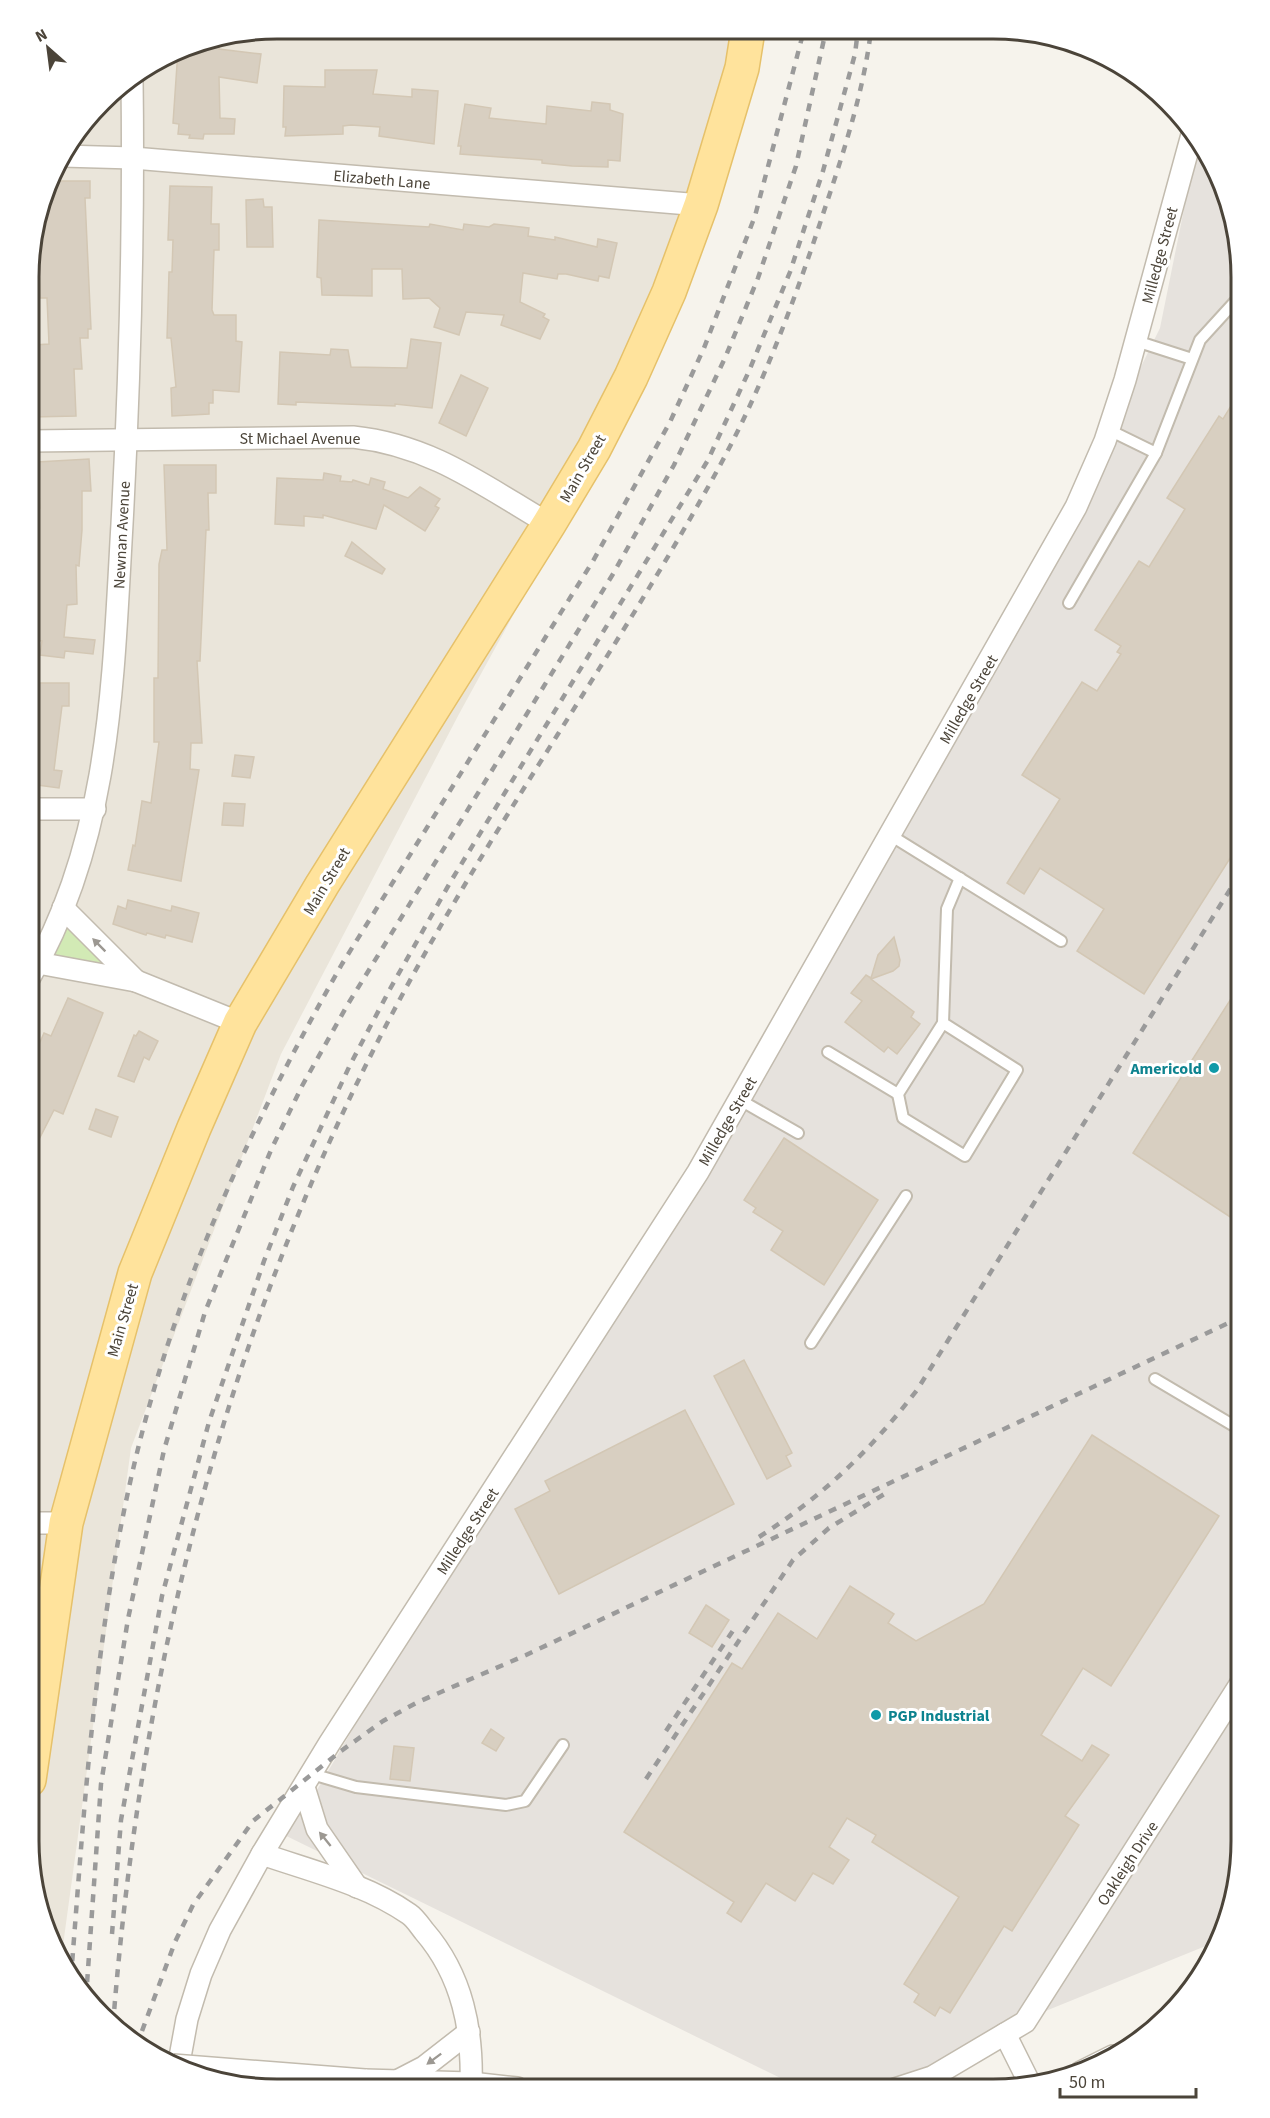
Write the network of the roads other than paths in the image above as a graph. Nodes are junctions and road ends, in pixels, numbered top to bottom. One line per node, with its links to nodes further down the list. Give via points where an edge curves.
1 (747, 39): 6 (main road, Main Street, via 742,68)
2 (132, 88): 5 (street, Newnan Avenue)
3 (1190, 143): 8 (street, Milledge Street)
4 (72, 156): 5 (street, Elizabeth Lane)
5 (133, 158): 6 (street, Elizabeth Lane); 11 (street, Newnan Avenue)
6 (701, 205): 14 (main road, Main Street, via 669,292 631,377)
7 (1231, 307): 9 (lane, via 1200,340)
8 (1136, 341): 9 (lane); 10 (street, Milledge Street)
9 (1192, 359): 13 (lane)
10 (1109, 430): 13 (lane); 18 (street, Milledge Street, via 1076,507)
11 (127, 439): 12 (street, St Michael Avenue); 14 (street, St Michael Avenue, via 387,440 436,458); 17 (street, Newnan Avenue, via 112,690)
12 (39, 441)
13 (1156, 453): 15 (lane)
14 (549, 524): 25 (main road, Main Street)
15 (1069, 603)
16 (39, 809): 17 (street)
17 (95, 809): 20 (street, Newnan Avenue, via 77,875)
18 (890, 835): 19 (lane); 29 (street, Milledge Street)
19 (960, 878): 21 (lane); 26 (lane, via 947,909)
20 (63, 908): 22 (street, Newnan Avenue); 24 (street, one-way to 20)
21 (1061, 941)
22 (39, 959)
23 (39, 971): 24 (street)
24 (136, 981): 25 (street)
25 (240, 1023): 36 (main road, Main Street, via 135,1273)
26 (943, 1023): 28 (lane); 28 (lane, via 1017,1070 965,1156 903,1118)
27 (828, 1052): 28 (lane)
28 (898, 1094)
29 (740, 1100): 30 (lane); 40 (street, Milledge Street, via 698,1172)
30 (798, 1133)
31 (906, 1196): 32 (lane)
32 (811, 1342)
33 (1155, 1379): 34 (lane)
34 (1231, 1424)
35 (39, 1523): 36 (street)
36 (66, 1523): 37 (main road, Main Street)
37 (39, 1675)
38 (1231, 1699): 44 (street, Oakleigh Drive, via 1025,2022)
39 (563, 1745): 40 (lane, via 525,1800 506,1805)
40 (308, 1781): 41 (street, Milledge Street); 42 (street, one-way to 40, via 317,1829)
41 (262, 1854): 42 (street); 45 (street, Milledge Street, via 220,1930 201,1974)
42 (357, 1887): 43 (street, via 410,1915 438,1946 462,1996)
43 (469, 2032): 49 (street, one-way to 49, via 424,2067); 50 (street)
44 (1005, 2034): 47 (street); 51 (street, Oakleigh Drive)
45 (180, 2058)
46 (209, 2069): 48 (street, bridge)
47 (1026, 2077)
48 (351, 2079)
49 (401, 2079)
50 (471, 2079)
51 (926, 2079)

